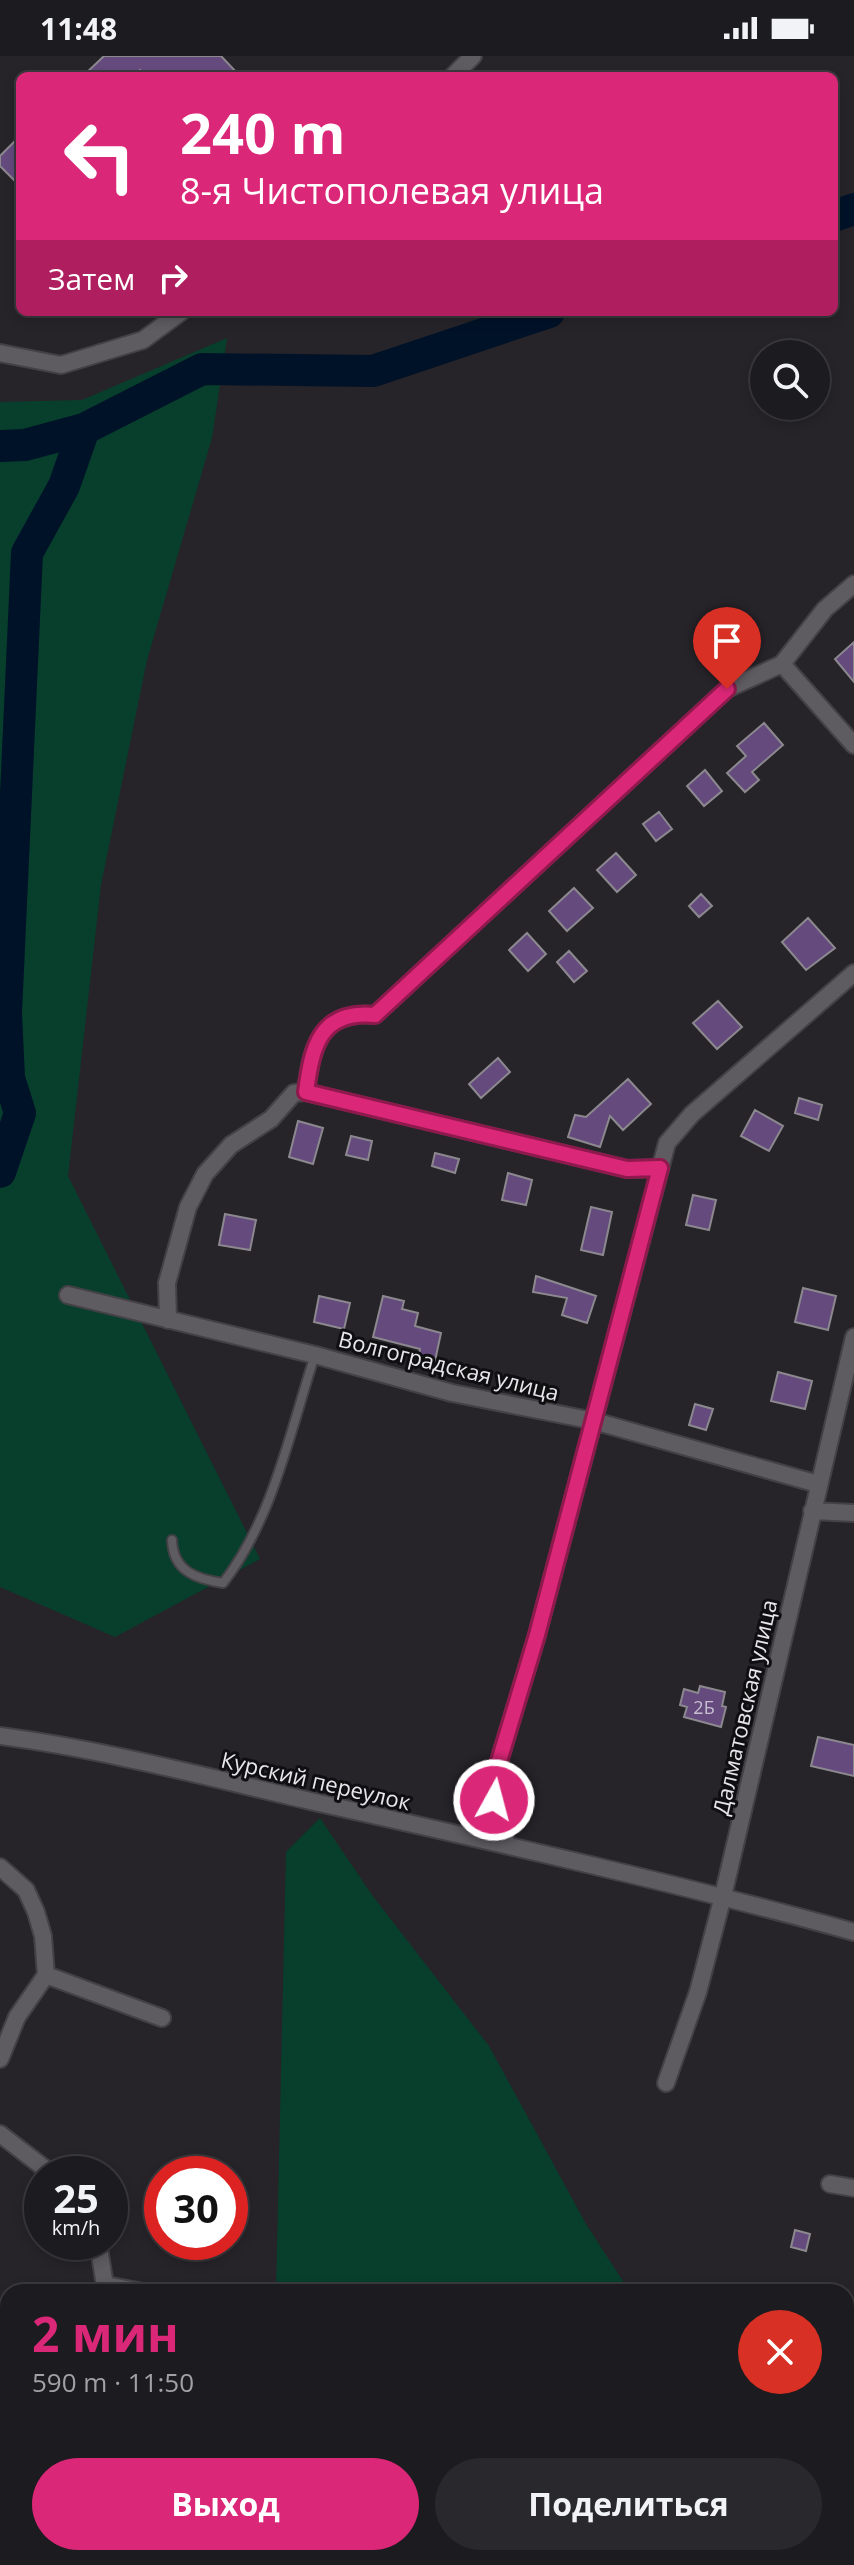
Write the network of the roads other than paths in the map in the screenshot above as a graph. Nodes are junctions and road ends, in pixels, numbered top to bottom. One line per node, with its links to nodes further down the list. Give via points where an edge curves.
1 (473, 56): 2 (street)
2 (457, 72)
3 (176, 316): 4 (street, via 143,340 61,365)
4 (0, 353)
5 (854, 584): 6 (street, via 825,609)
6 (782, 664): 7 (street); 9 (street, via 727,689 375,1015 354,1013 322,1033 311,1053)
7 (854, 745)
8 (854, 973): 10 (street, via 678,1128)
9 (306, 1092): 10 (street, via 627,1169); 12 (street, via 294,1093 205,1174 188,1207 167,1283)
10 (660, 1168): 15 (street)
11 (68, 1295): 12 (street, Волгоградская улица)
12 (168, 1320): 14 (street, Волгоградская улица)
13 (854, 1337): 16 (street, Далматовская улица)
14 (315, 1355): 15 (street, Волгоградская улица, via 452,1393); 19 (lane, via 274,1484 244,1555 223,1583 198,1579 181,1567 172,1553)
15 (594, 1421): 16 (street, Волгоградская улица); 21 (street, via 494,1778 494,1800)
16 (818, 1484): 17 (street, Далматовская улица)
17 (812, 1511): 18 (street); 23 (street, Далматовская улица)
18 (854, 1513)
19 (172, 1540)
20 (0, 1736): 21 (street, Курский переулок)
21 (507, 1845): 23 (street, Курский переулок)
22 (0, 1867): 25 (street, via 26,1890 36,1912)
23 (723, 1896): 24 (street, Курский переулок); 28 (street, Далматовская улица, via 698,1992)
24 (854, 1932)
25 (46, 1975): 26 (street); 27 (street, via 17,2017)
26 (162, 2018)
27 (0, 2059)
28 (666, 2083)
29 (0, 2134): 30 (street)
30 (29, 2156)
31 (830, 2184): 32 (street)
32 (854, 2188)
33 (101, 2260): 34 (street)
34 (105, 2284)

